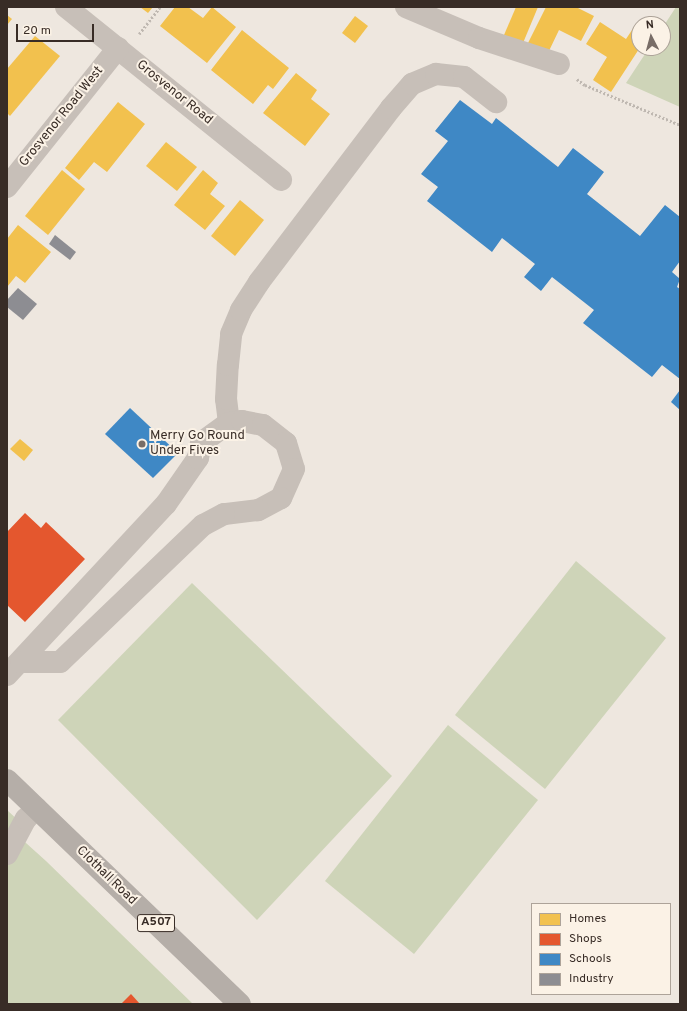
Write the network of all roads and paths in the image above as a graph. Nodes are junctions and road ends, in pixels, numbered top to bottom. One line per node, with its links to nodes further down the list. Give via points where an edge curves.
1 (66, 7): 4 (street, Grosvenor Road)
2 (160, 7): 4 (path)
3 (409, 9): 5 (street, via 479,38)
4 (121, 51): 8 (street, Grosvenor Road); 9 (street, Grosvenor Road West)
5 (559, 64): 7 (path, via 585,85)
6 (496, 102): 10 (street, via 464,77 436,74 412,84 391,108 259,282 241,310 231,334 226,399)
7 (680, 126)
8 (281, 180)
9 (7, 187)
10 (229, 423): 11 (street, via 201,444 198,458 166,504); 11 (street, via 242,421 263,425 286,443 294,469 281,498 258,510 224,514 203,525 60,662)
11 (14, 668)
12 (7, 780): 13 (main road, Clothall Road / A507)
13 (36, 808): 14 (street, via 26,819); 15 (main road, Clothall Road / A507)
14 (7, 854)
15 (240, 1004)

